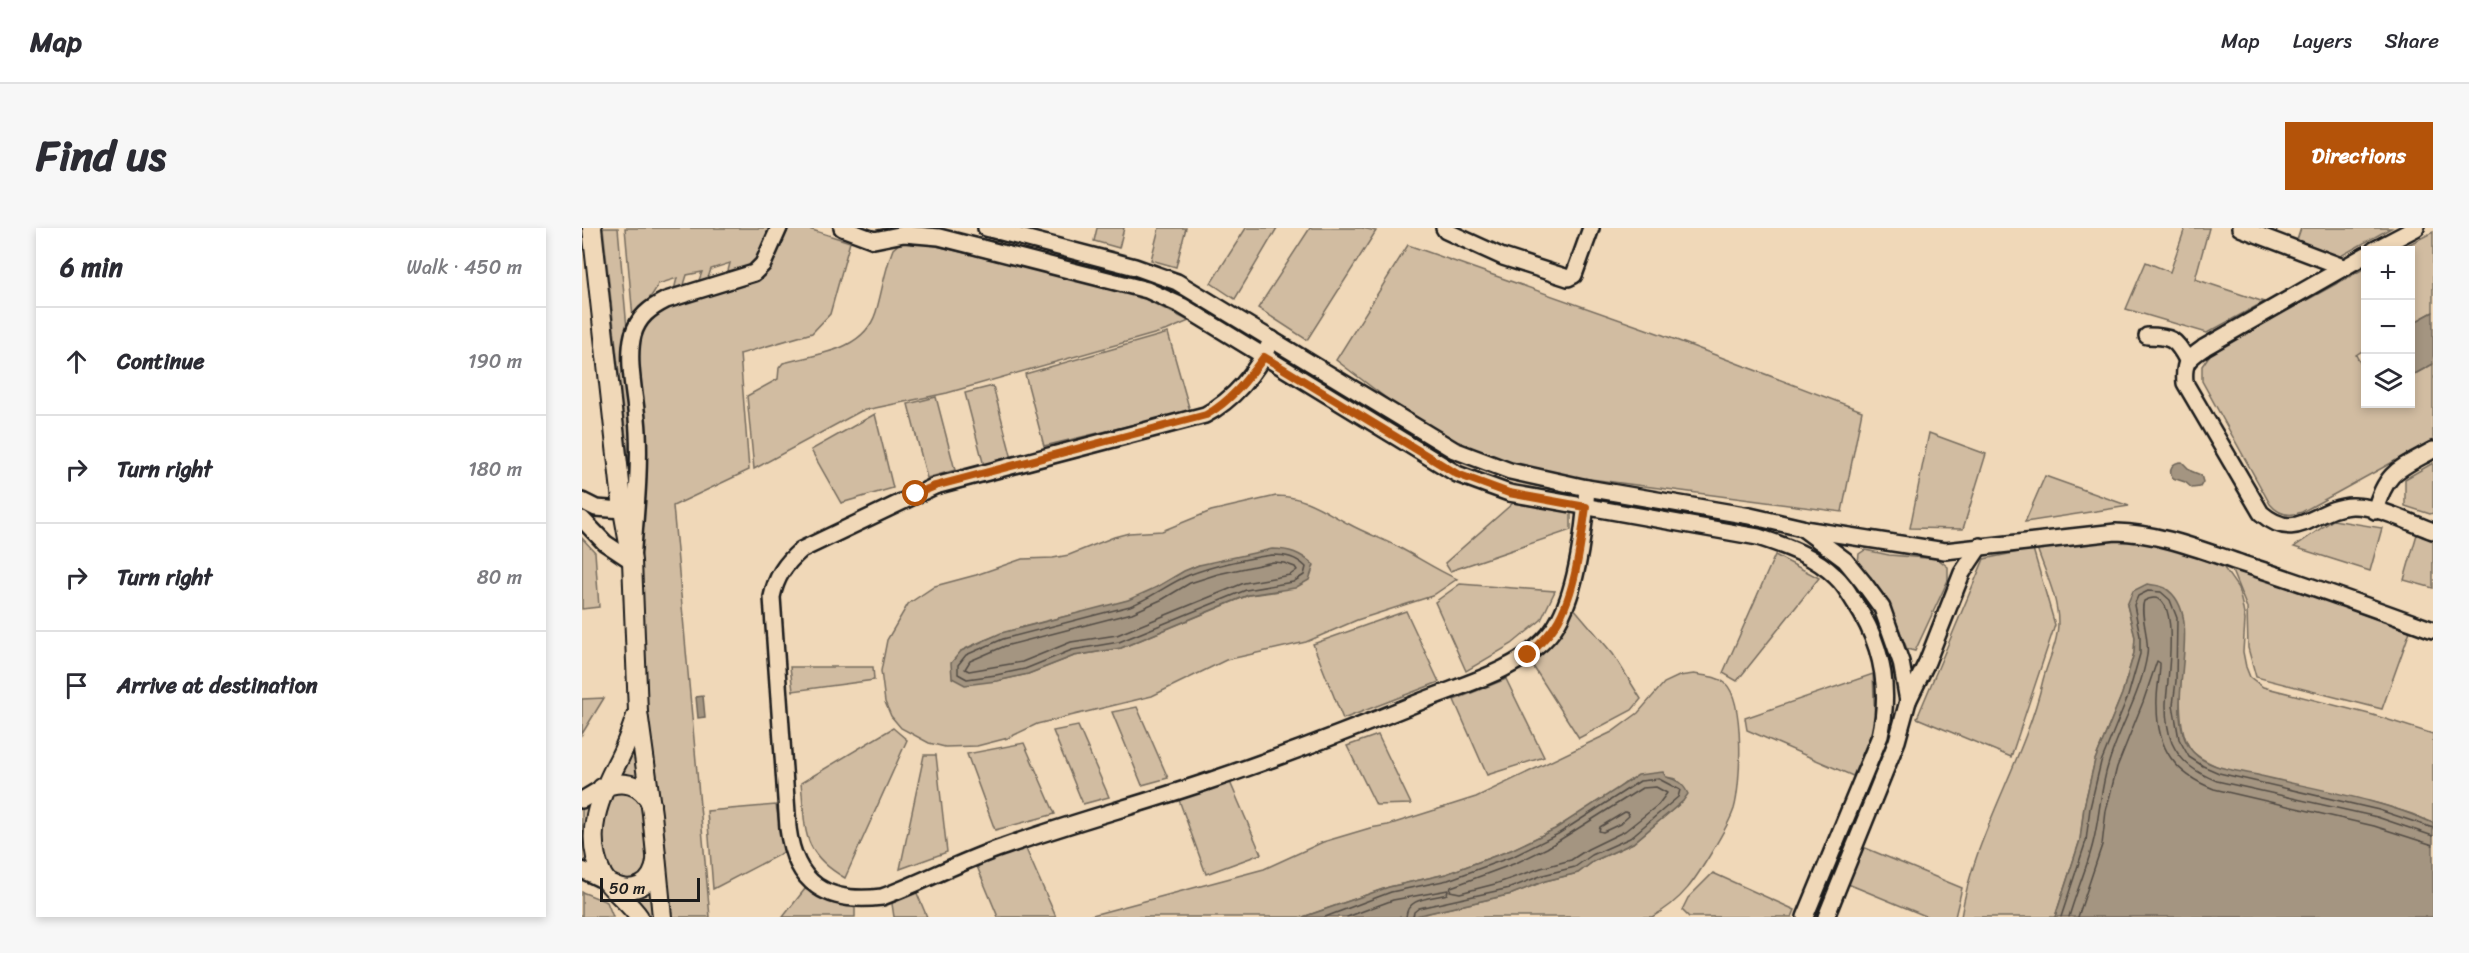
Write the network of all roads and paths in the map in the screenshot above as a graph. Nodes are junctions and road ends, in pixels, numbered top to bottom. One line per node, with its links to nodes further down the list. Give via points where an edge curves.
1 (592, 228): 21 (main road)
2 (779, 228): 30 (street, via 763,264 754,273 653,306 633,333 630,348 638,480)
3 (842, 228): 9 (street)
4 (986, 228): 14 (street, via 1160,274)
5 (1444, 228): 6 (street, via 1503,257 1568,278 1574,275)
6 (1591, 228)
7 (2240, 228): 12 (street)
8 (2416, 228): 10 (street)
9 (861, 232): 15 (street, via 874,240 904,234 939,237 1147,290 1182,306)
10 (2382, 246)
11 (2361, 258): 12 (street)
12 (2343, 267): 16 (street)
13 (2147, 336): 16 (street, via 2165,336 2178,343)
14 (1272, 339): 15 (street); 18 (street, via 1454,450 1510,471)
15 (1264, 357): 20 (street, via 1457,474 1509,493); 20 (street, via 1234,395 1206,415 935,486 801,550 789,561 775,582 772,597 788,828 795,861 818,888 844,898 882,897 1003,846 1207,782 1498,671 1528,655 1550,634 1563,610 1572,584)
16 (2187, 360): 22 (street, via 2185,383 2261,513 2272,522 2294,527 2334,508 2354,506)
17 (2433, 450): 22 (street, via 2388,477)
18 (1587, 488): 20 (street); 24 (street)
19 (582, 501): 21 (street, via 596,508)
20 (1586, 507): 32 (street, via 1758,537 1791,548)
21 (623, 510): 30 (main road)
22 (2375, 511): 25 (street)
23 (582, 519): 30 (street, via 605,543)
24 (1802, 528): 26 (street); 29 (street)
25 (2433, 531)
26 (1860, 538): 28 (street); 29 (street)
27 (1980, 546): 28 (street); 31 (street); 33 (street, via 2139,533 2327,591)
28 (1945, 551): 31 (street, via 1956,560)
29 (1845, 560): 32 (street); 35 (street, via 1882,608)
30 (632, 561): 38 (main road)
31 (1962, 573): 36 (street)
32 (1837, 577): 34 (street, via 1864,617)
33 (2433, 630)
34 (1882, 662): 35 (street); 47 (street, via 1886,688 1880,736)
35 (1900, 662): 36 (street); 37 (street)
36 (1927, 662): 37 (street)
37 (1908, 701): 48 (street, via 1897,741)
38 (638, 712): 39 (main road, via 620,758); 41 (main road)
39 (602, 788): 40 (street); 41 (main road, via 631,784); 44 (main road, via 592,841)
40 (582, 800)
41 (651, 804): 42 (main road)
42 (657, 858): 44 (main road, via 652,874 639,888 621,890); 46 (main road)
43 (582, 870): 44 (street)
44 (607, 882): 45 (main road)
45 (639, 917)
46 (662, 917)
47 (1805, 917)
48 (1826, 917)

